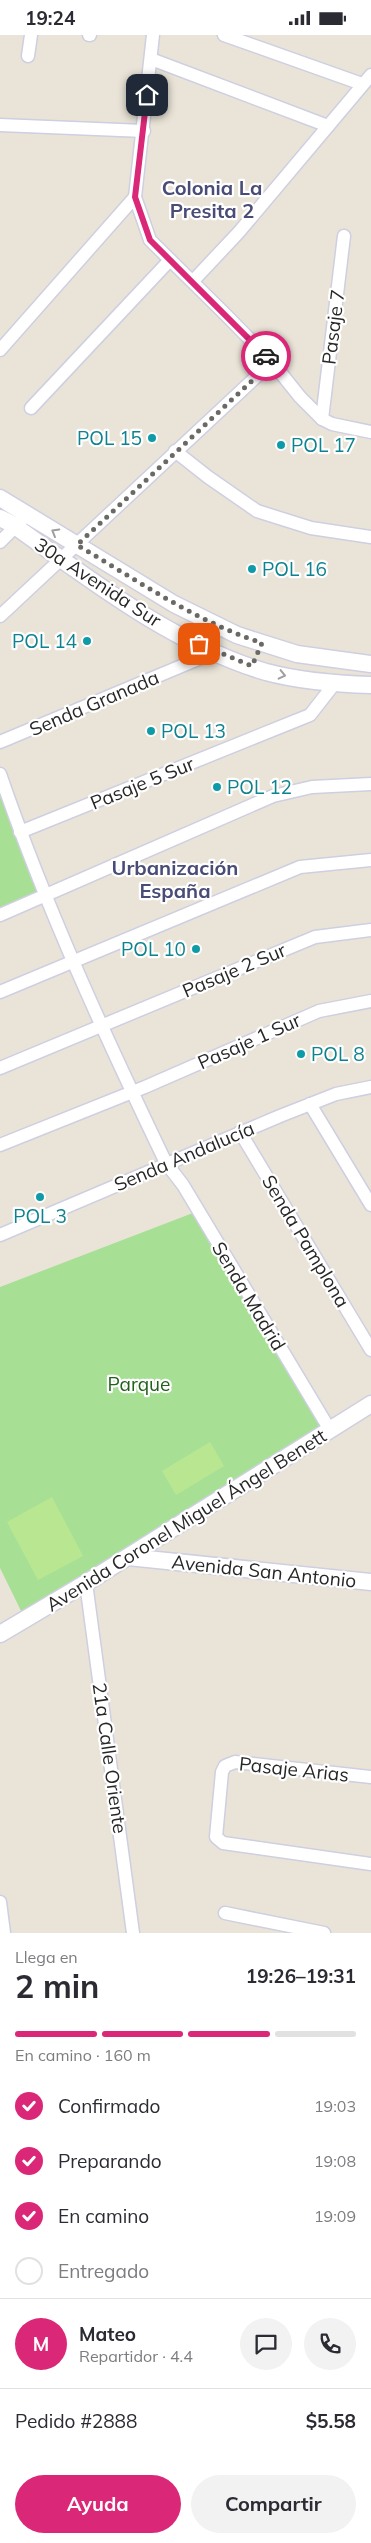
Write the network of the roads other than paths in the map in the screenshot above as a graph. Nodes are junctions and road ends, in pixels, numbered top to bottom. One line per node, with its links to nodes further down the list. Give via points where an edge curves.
1 (31, 35): 4 (street)
2 (153, 35): 5 (street)
3 (224, 35): 6 (street)
4 (28, 56)
5 (151, 59): 8 (street); 9 (street)
6 (367, 79): 8 (street)
7 (0, 125): 9 (street)
8 (328, 126): 13 (street, via 239,232)
9 (144, 131): 10 (street)
10 (135, 197): 12 (street, via 150,240); 14 (street)
11 (344, 236): 17 (street, Pasaje 7)
12 (170, 261): 13 (street); 16 (street)
13 (193, 281): 15 (street)
14 (0, 350)
15 (272, 362): 17 (street); 19 (street)
16 (31, 408)
17 (322, 419): 18 (street)
18 (371, 432)
19 (175, 451): 23 (street, via 257,511 311,528); 25 (street)
20 (0, 498): 22 (street, 30a Avenida Sur)
21 (0, 518): 22 (street, 30a Avenida Sur)
22 (21, 521): 24 (street); 25 (street, 30a Avenida Sur, one-way to 22); 26 (street, 30a Avenida Sur)
23 (371, 537)
24 (0, 542)
25 (77, 545): 26 (street); 28 (street, 30a Avenida Sur, via 174,604 237,635)
26 (60, 559): 27 (street); 29 (street, 30a Avenida Sur, via 94,583)
27 (0, 616)
28 (262, 643): 30 (street, 30a Avenida Sur, via 297,654); 31 (street)
29 (215, 652): 31 (street, 30a Avenida Sur); 34 (street, Senda Granada)
30 (371, 664)
31 (252, 666): 32 (street, 30a Avenida Sur, one-way to 32, via 297,678)
32 (335, 683): 33 (street, 30a Avenida Sur); 37 (street, Pasaje 5 Sur, via 310,715)
33 (371, 685)
34 (0, 743)
35 (0, 774): 37 (street, Senda Madrid)
36 (371, 784): 39 (street, via 312,787 273,796)
37 (20, 832): 39 (street, Senda Madrid)
38 (371, 861): 42 (street, via 300,867)
39 (45, 897): 40 (street); 42 (street, Senda Madrid)
40 (0, 915)
41 (371, 930): 45 (street, Pasaje 2 Sur, via 315,937)
42 (72, 962): 43 (street); 45 (street, Senda Madrid)
43 (0, 992)
44 (371, 1001): 48 (street, Pasaje 1 Sur, via 319,1011)
45 (102, 1026): 46 (street, Pasaje 2 Sur); 48 (street, Senda Madrid)
46 (0, 1067)
47 (371, 1087): 49 (street, Senda Andalucía, via 336,1094)
48 (130, 1092): 51 (street, Pasaje 1 Sur); 52 (street, Senda Madrid)
49 (310, 1105): 50 (street, Senda Andalucía); 53 (street)
50 (240, 1132): 52 (street, Senda Andalucía); 55 (street, Senda Pamplona)
51 (0, 1145)
52 (166, 1163): 54 (street, Senda Andalucía); 57 (street, Senda Madrid, via 183,1185)
53 (371, 1205)
54 (0, 1235)
55 (371, 1350)
56 (371, 1404): 57 (street, Avenida Coronel Miguel Ángel Benett)
57 (330, 1430): 58 (street, Avenida Coronel Miguel Ángel Benett)
58 (128, 1557): 59 (street, Avenida San Antonio); 60 (street, Avenida Coronel Miguel Ángel Benett)
59 (371, 1582)
60 (86, 1583): 61 (street, Avenida Coronel Miguel Ángel Benett); 67 (street, 21a Calle Oriente)
61 (0, 1634)
62 (371, 1777): 63 (street, Pasaje Arias, via 235,1762 225,1766 222,1772 216,1837 223,1843)
63 (371, 1864)
64 (0, 1902): 66 (street)
65 (226, 1913): 68 (street)
66 (4, 1933)
67 (133, 1933)
68 (324, 1933)

